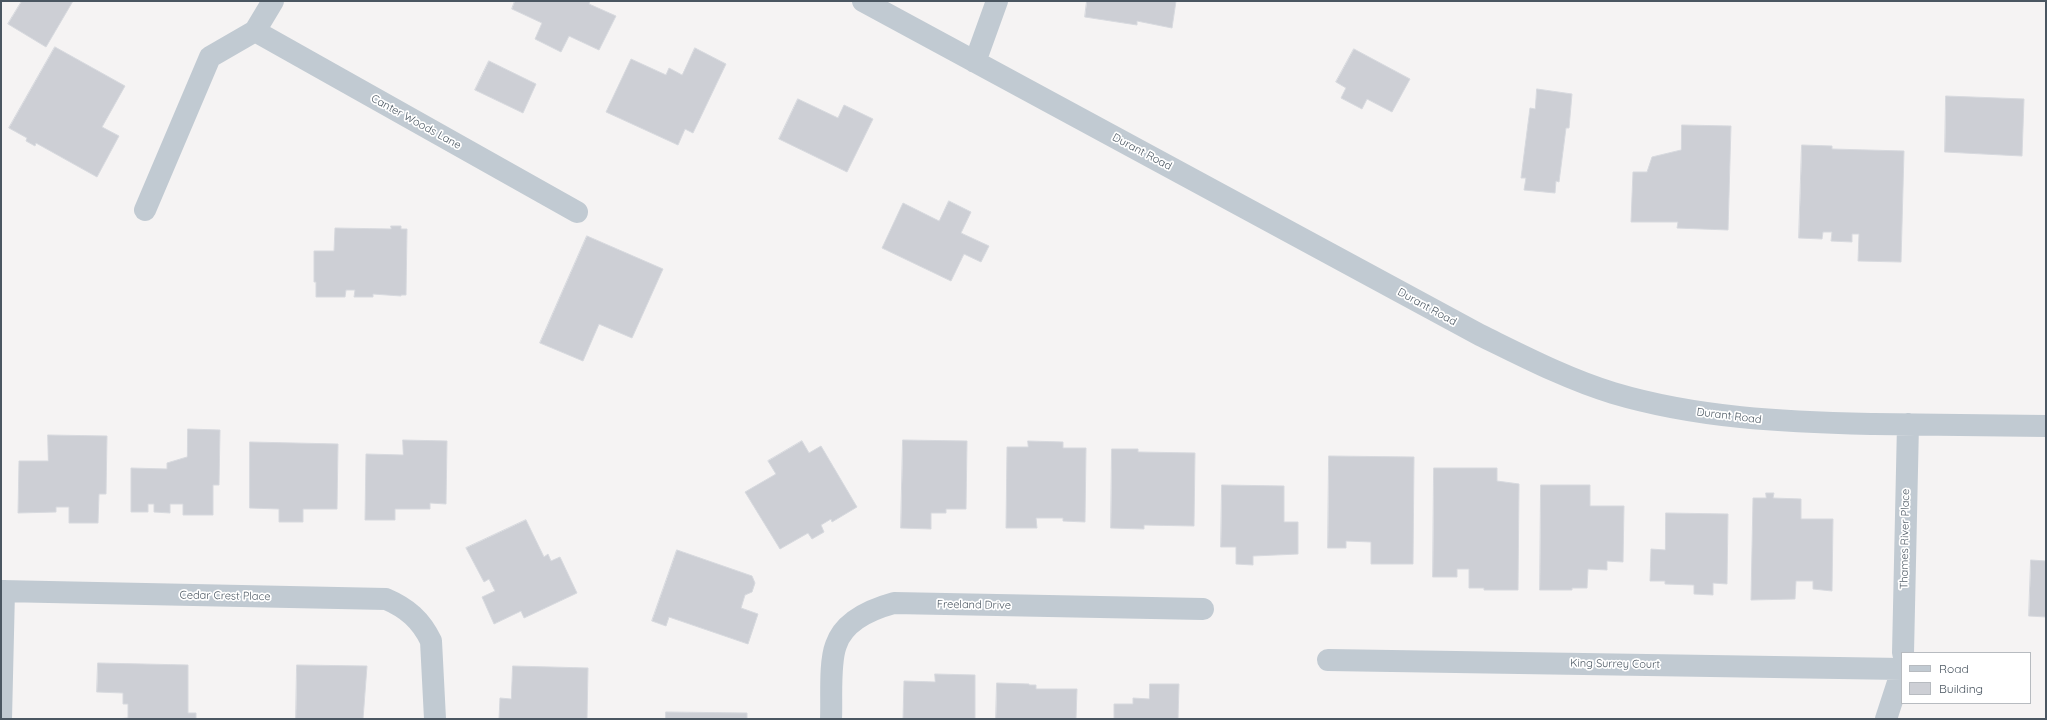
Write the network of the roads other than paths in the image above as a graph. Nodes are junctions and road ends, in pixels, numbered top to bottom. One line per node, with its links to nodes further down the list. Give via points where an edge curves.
1 (272, 1): 4 (street)
2 (863, 1): 5 (street, Durant Road)
3 (997, 1): 5 (street)
4 (254, 31): 6 (street, via 210,57); 7 (street, Canter Woods Lane)
5 (975, 62): 8 (street, Durant Road, via 1480,336 1544,366 1612,393 1708,414 1755,420)
6 (144, 210)
7 (577, 212)
8 (1908, 424): 9 (street, Durant Road); 12 (street, Thames River Place)
9 (2046, 426)
10 (2, 591): 16 (street); 17 (street, Cedar Crest Place, via 386,599 414,616 431,641)
11 (1203, 609): 18 (street, Freeland Drive, via 894,603 878,607 852,623 836,645)
12 (1903, 652)
13 (1328, 660): 14 (street, King Surrey Court)
14 (1901, 669)
15 (1901, 672): 19 (street)
16 (1, 719)
17 (435, 719)
18 (831, 719)
19 (1886, 719)

